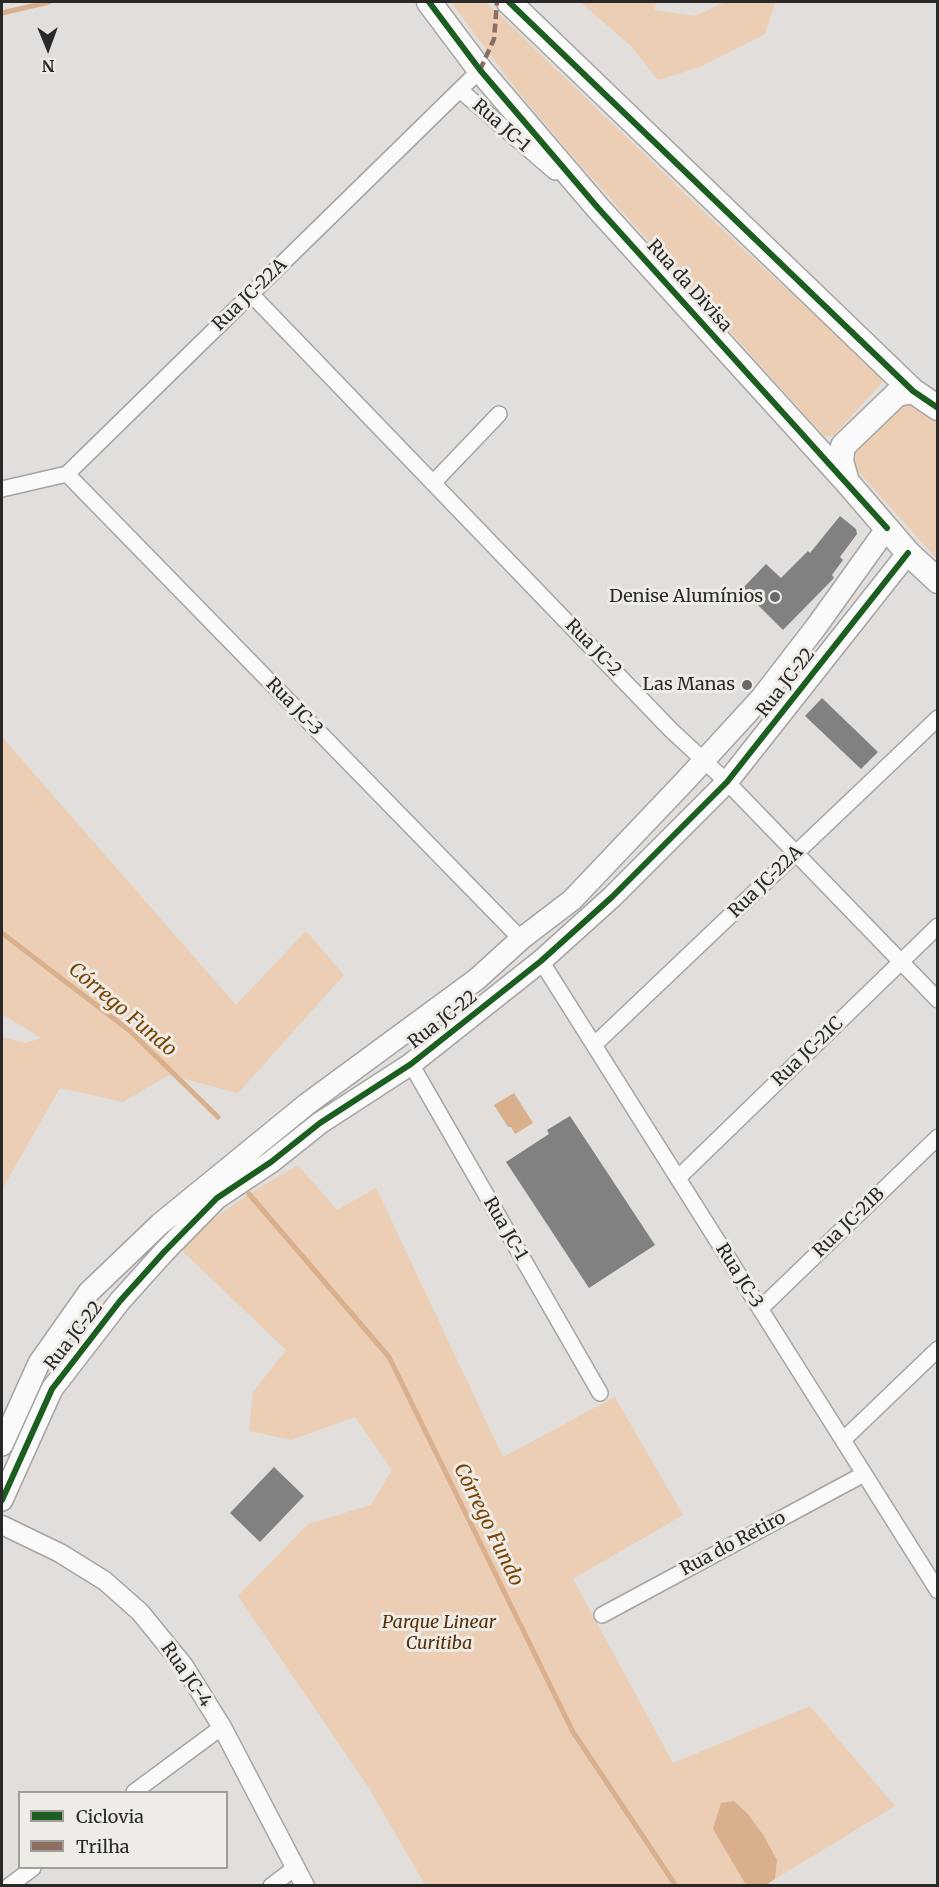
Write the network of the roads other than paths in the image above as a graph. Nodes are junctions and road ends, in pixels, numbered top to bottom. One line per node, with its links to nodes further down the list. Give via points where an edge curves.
1 (429, 2): 3 (main road, Rua da Divisa)
2 (509, 2): 7 (main road)
3 (480, 70): 4 (street, Rua JC-22A); 5 (main road, Rua da Divisa)
4 (460, 90): 5 (street, Rua JC-1); 6 (street, Rua JC-22A)
5 (598, 208): 11 (main road, Rua da Divisa)
6 (251, 294): 10 (street, Rua JC-22A); 12 (street, Rua JC-2)
7 (913, 391): 8 (main road); 11 (main road, via 897,394 843,446 841,461)
8 (938, 408)
9 (499, 414): 12 (street)
10 (67, 474): 13 (street); 22 (street, Rua JC-3)
11 (847, 482): 14 (main road, Rua da Divisa)
12 (433, 483): 18 (street, Rua JC-2)
13 (2, 489)
14 (886, 528): 15 (main road, Rua da Divisa); 18 (main road, Rua JC-22, via 769,688)
15 (908, 553): 16 (main road, Rua da Divisa); 19 (main road, Rua JC-22)
16 (938, 581)
17 (938, 718): 20 (street, Rua JC-22A)
18 (704, 760): 19 (street, Rua JC-2); 22 (main road, Rua JC-22, via 572,900)
19 (727, 782): 20 (street, Rua JC-2); 23 (main road, Rua JC-22, via 612,897)
20 (796, 853): 24 (street, Rua JC-2); 26 (street, Rua JC-22A)
21 (938, 926): 24 (street, Rua JC-21C)
22 (521, 939): 28 (main road, Rua JC-22, via 477,979)
23 (541, 961): 26 (street, Rua JC-3); 27 (main road, Rua JC-22)
24 (901, 962): 25 (street, Rua JC-2); 31 (street, Rua JC-21C)
25 (938, 999)
26 (594, 1045): 31 (street, Rua JC-3)
27 (411, 1064): 29 (main road, Rua JC-22); 34 (street, Rua JC-1)
28 (307, 1104): 29 (main road); 36 (main road, Rua JC-22, via 160,1224 89,1292 39,1363)
29 (320, 1123): 38 (main road, Rua JC-22, via 217,1198 120,1301 52,1389)
30 (938, 1137): 32 (street, Rua JC-21B)
31 (678, 1178): 32 (street, Rua JC-3)
32 (760, 1309): 35 (street, Rua JC-3)
33 (938, 1349): 35 (street)
34 (600, 1394)
35 (843, 1440): 37 (street, Rua JC-3)
36 (2, 1445)
37 (864, 1474): 41 (street, Rua JC-3); 43 (street, Rua do Retiro)
38 (2, 1500)
39 (2, 1525): 44 (street, Rua JC-4, via 60,1553 105,1581 140,1612 184,1666)
40 (938, 1560): 41 (street)
41 (926, 1572): 42 (street, Rua JC-3)
42 (938, 1591)
43 (602, 1615)
44 (222, 1727): 45 (street); 47 (street, Rua JC-4)
45 (135, 1791)
46 (32, 1869): 48 (street)
47 (304, 1878): 49 (street)
48 (9, 1886)
49 (271, 1886)

